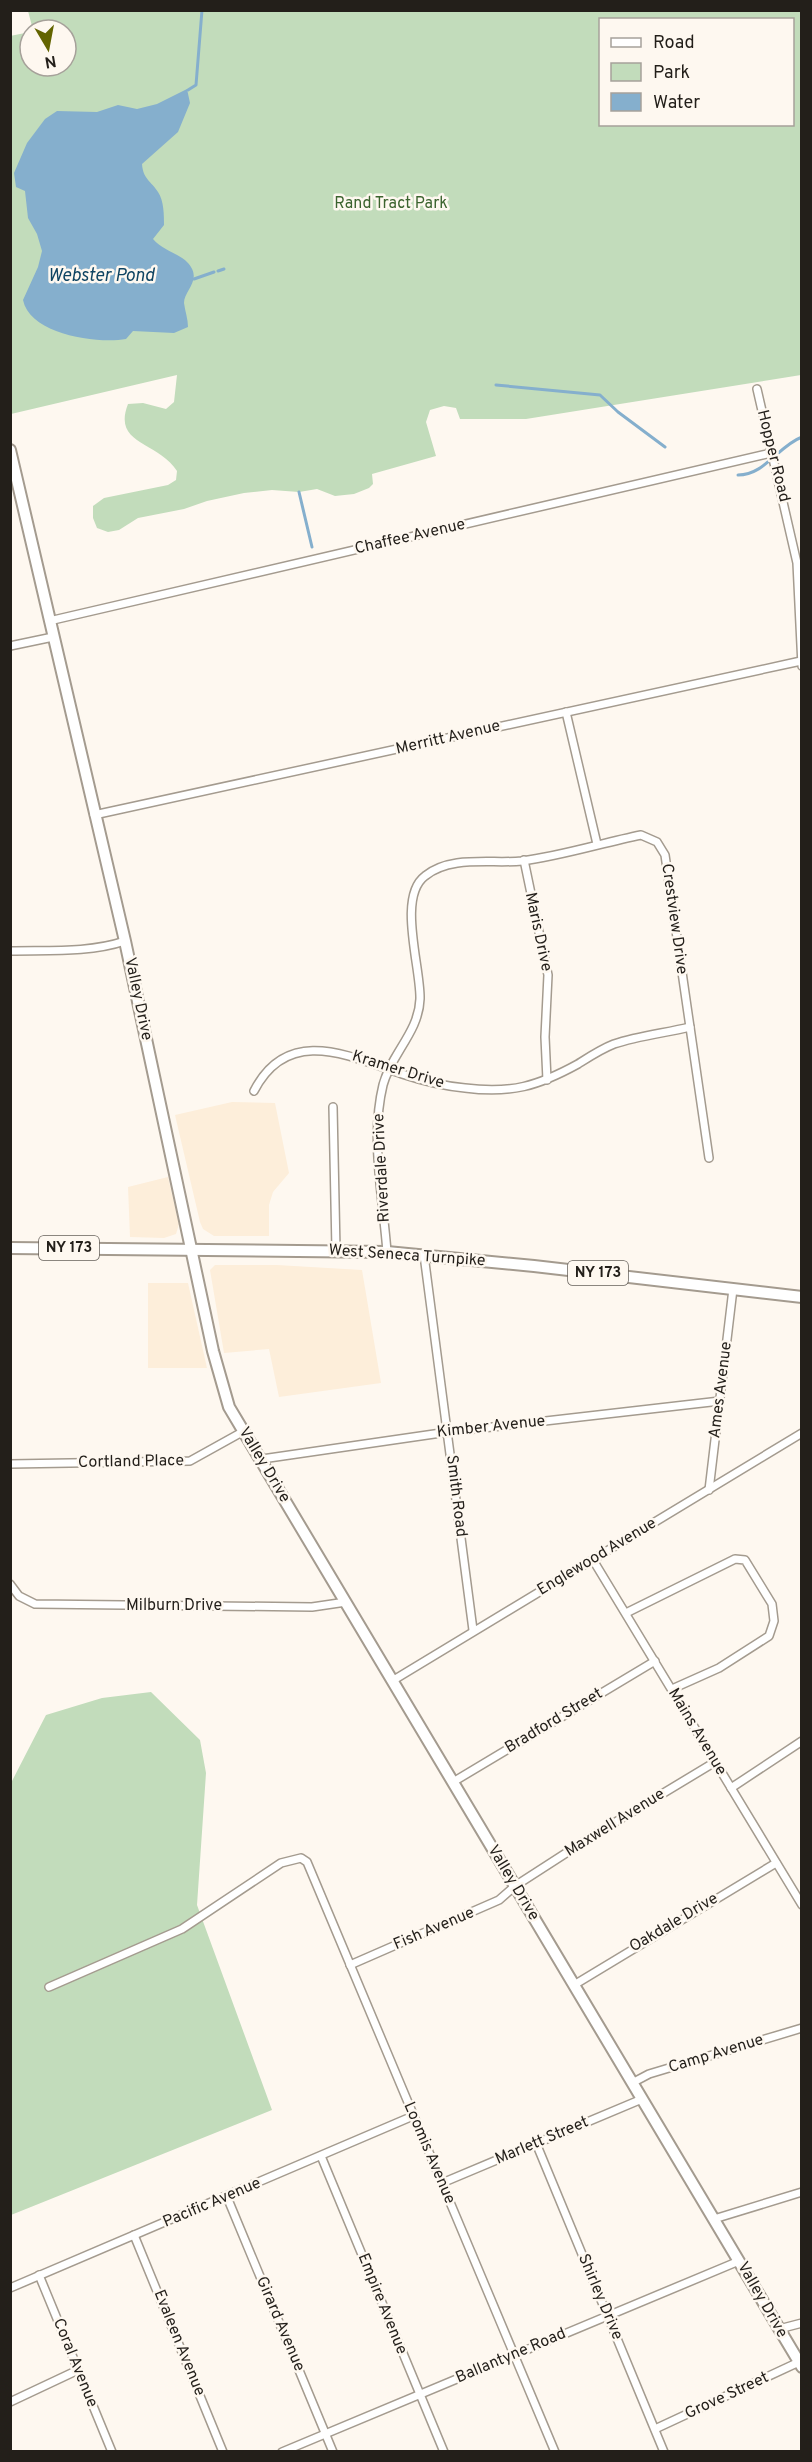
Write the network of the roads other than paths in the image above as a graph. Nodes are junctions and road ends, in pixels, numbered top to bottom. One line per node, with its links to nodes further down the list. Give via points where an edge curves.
1 (757, 389): 3 (street, Hopper Road)
2 (10, 450): 4 (main road, Valley Drive)
3 (771, 453): 4 (street, Chaffee Avenue); 7 (street, Hopper Road, via 797,563)
4 (49, 621): 5 (main road, Valley Drive)
5 (53, 637): 6 (street); 9 (main road, Valley Drive)
6 (10, 646)
7 (801, 663): 8 (street, Merritt Avenue)
8 (566, 712): 9 (street, Merritt Avenue); 10 (street)
9 (94, 815): 12 (main road, Valley Drive)
10 (597, 844): 11 (street); 14 (street, Crestview Drive, via 648,836 665,855)
11 (524, 860): 15 (street, Riverdale Drive, via 481,860 434,870 418,884 412,900 420,1011); 16 (street, Maris Drive, via 548,975)
12 (125, 941): 13 (street, via 82,949); 21 (main road, Valley Drive)
13 (10, 951)
14 (690, 1027): 16 (street, Kramer Drive, via 612,1045); 19 (street, Crestview Drive)
15 (390, 1069): 16 (street, Kramer Drive, via 432,1083 495,1091 516,1090); 17 (street, Kramer Drive, via 344,1054 313,1050 279,1060 261,1077); 23 (street, Riverdale Drive, via 382,1090 377,1134)
16 (547, 1080)
17 (254, 1091)
18 (333, 1107): 22 (street)
19 (709, 1158)
20 (10, 1248): 21 (main road, West Seneca Turnpike / NY 173)
21 (192, 1248): 22 (main road, West Seneca Turnpike / NY 173); 28 (main road, Valley Drive, via 221,1386)
22 (336, 1250): 23 (main road, West Seneca Turnpike / NY 173)
23 (387, 1252): 24 (main road, West Seneca Turnpike / NY 173)
24 (424, 1255): 25 (main road, West Seneca Turnpike / NY 173); 29 (street, Smith Road)
25 (733, 1289): 26 (main road, West Seneca Turnpike / NY 173); 27 (street, Ames Avenue)
26 (801, 1297)
27 (720, 1401): 29 (street, Kimber Avenue); 33 (street, Ames Avenue)
28 (243, 1431): 31 (main road, Valley Drive); 32 (street, Cortland Place, via 190,1461)
29 (448, 1432): 31 (street, Kimber Avenue); 38 (street, Smith Road)
30 (801, 1433): 33 (street, Englewood Avenue)
31 (262, 1459): 36 (main road, Valley Drive)
32 (10, 1464)
33 (709, 1490): 34 (street, Englewood Avenue)
34 (592, 1560): 37 (street, Mains Avenue); 38 (street, Englewood Avenue)
35 (10, 1584): 36 (street, Milburn Drive, via 19,1596 35,1604 312,1607)
36 (346, 1602): 40 (main road, Valley Drive)
37 (626, 1612): 39 (street, Mains Avenue); 41 (street, via 735,1559 745,1560 771,1600 774,1621 769,1636 719,1668)
38 (473, 1630): 40 (street, Englewood Avenue)
39 (655, 1661): 41 (street, Mains Avenue); 44 (street, Bradford Street)
40 (392, 1681): 44 (main road, Valley Drive)
41 (672, 1689): 43 (street, Mains Avenue)
42 (801, 1741): 45 (street)
43 (715, 1762): 45 (street, Mains Avenue); 47 (street, Maxwell Avenue)
44 (453, 1782): 47 (main road, Valley Drive)
45 (731, 1788): 46 (street, Mains Avenue)
46 (776, 1863): 48 (street, Mains Avenue); 50 (street, Oakdale Drive)
47 (515, 1886): 49 (street, Fish Avenue, via 483,1908); 50 (main road, Valley Drive)
48 (801, 1903)
49 (350, 1965): 51 (street, Loomis Avenue, via 307,1862 301,1858 281,1863 182,1929); 55 (street, Loomis Avenue)
50 (574, 1986): 53 (main road, Valley Drive)
51 (49, 1987)
52 (801, 2028): 53 (street, Camp Avenue, via 649,2074)
53 (632, 2084): 54 (main road, Valley Drive)
54 (642, 2099): 56 (street, Marlett Street); 61 (main road, Valley Drive)
55 (413, 2116): 57 (street, Pacific Avenue); 58 (street, Loomis Avenue)
56 (536, 2143): 58 (street, Marlett Street); 66 (street, Shirley Drive)
57 (321, 2156): 60 (street, Pacific Avenue); 72 (street, Empire Avenue)
58 (442, 2183): 69 (street, Loomis Avenue)
59 (801, 2192): 61 (street)
60 (227, 2197): 62 (street, Pacific Avenue); 75 (street, Girard Avenue)
61 (714, 2219): 63 (main road, Valley Drive)
62 (134, 2235): 64 (street, Pacific Avenue); 77 (street, Evaleen Avenue)
63 (739, 2261): 66 (street, Ballantyne Road); 68 (main road, Valley Drive)
64 (39, 2275): 65 (street, Pacific Avenue); 71 (street, Coral Avenue)
65 (10, 2288)
66 (607, 2316): 69 (street, Ballantyne Road); 74 (street, Shirley Drive)
67 (801, 2323): 68 (street)
68 (779, 2329): 70 (main road, Valley Drive)
69 (514, 2356): 72 (street, Ballantyne Road); 81 (street, Loomis Avenue)
70 (800, 2365): 74 (street, Grove Street)
71 (78, 2370): 73 (street); 76 (street, Coral Avenue)
72 (420, 2394): 75 (street, Ballantyne Road); 80 (street, Empire Avenue)
73 (10, 2403)
74 (655, 2429): 82 (street, Shirley Drive)
75 (325, 2433): 78 (street, Ballantyne Road); 79 (street, Girard Avenue)
76 (112, 2451)
77 (223, 2451)
78 (282, 2451)
79 (333, 2451)
80 (444, 2451)
81 (555, 2451)
82 (664, 2451)

